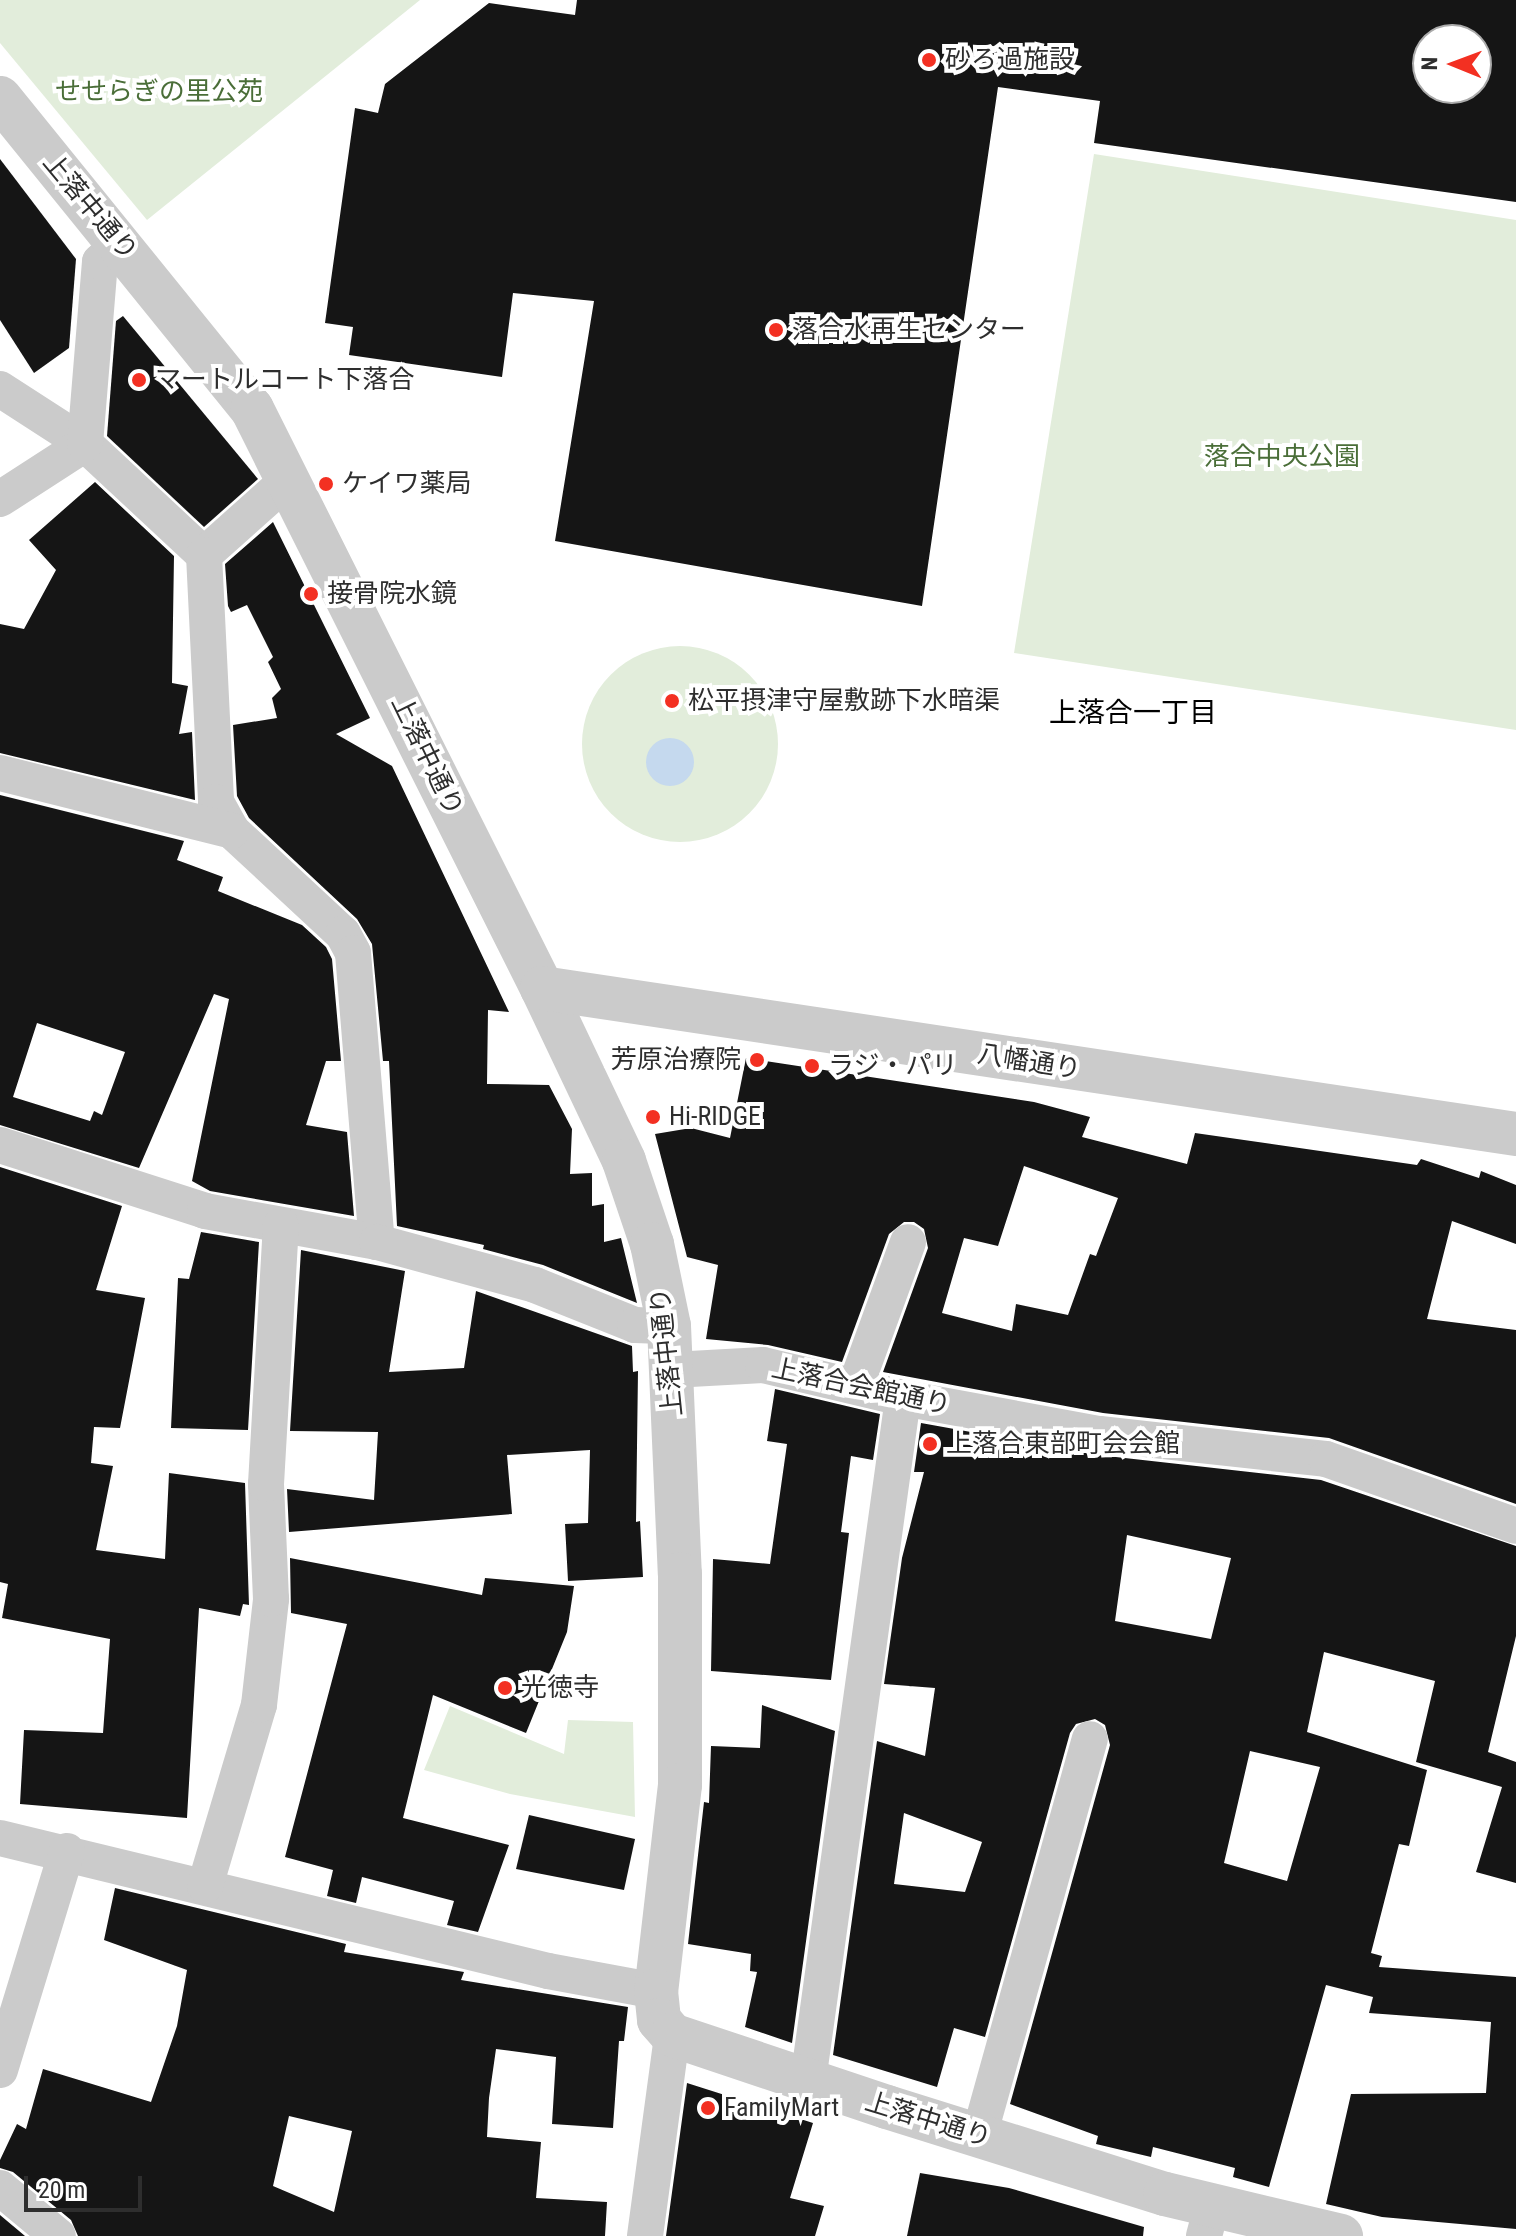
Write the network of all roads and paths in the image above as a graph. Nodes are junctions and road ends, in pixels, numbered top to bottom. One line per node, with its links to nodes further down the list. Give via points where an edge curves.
1 (0, 98): 2 (street, 上落中通り)
2 (119, 243): 4 (street, via 100,262); 5 (street, 上落中通り, via 252,409)
3 (0, 389): 4 (street)
4 (85, 444): 6 (street); 7 (street)
5 (290, 478): 7 (street); 10 (street, 上落中通り)
6 (0, 499)
7 (204, 555): 9 (street, via 216,802)
8 (0, 773): 9 (street)
9 (232, 831): 14 (street, via 343,934 353,953)
10 (542, 988): 11 (street, 八幡通り); 16 (street, 上落中通り, via 624,1161 652,1244)
11 (1516, 1134)
12 (0, 1145): 13 (street, via 205,1211)
13 (281, 1225): 14 (street); 24 (street, via 266,1484 268,1628 259,1705)
14 (377, 1242): 16 (street, via 535,1285 635,1325)
15 (908, 1242): 18 (street)
16 (669, 1326): 17 (street, 上落中通り)
17 (672, 1370): 18 (street, 上落合会館通り, via 763,1365); 25 (street, 上落中通り, via 680,1574 680,1785)
18 (856, 1385): 19 (street, 上落合会館通り)
19 (903, 1398): 20 (street, 上落合会館通り, via 1100,1434 1326,1459); 28 (street)
20 (1516, 1526)
21 (1090, 1739): 29 (street)
22 (0, 1838): 23 (street)
23 (67, 1851): 24 (street); 27 (street)
24 (205, 1886): 25 (street, via 548,1971)
25 (656, 1991): 26 (street, 上落中通り, via 659,2020)
26 (672, 2035): 28 (street, 上落中通り); 33 (street)
27 (0, 2070)
28 (808, 2081): 29 (street, 上落中通り)
29 (979, 2136): 31 (street, 上落中通り)
30 (0, 2188): 32 (street)
31 (1208, 2221): 34 (street, 上落中通り)
32 (58, 2236)
33 (645, 2236)
34 (1341, 2236)

